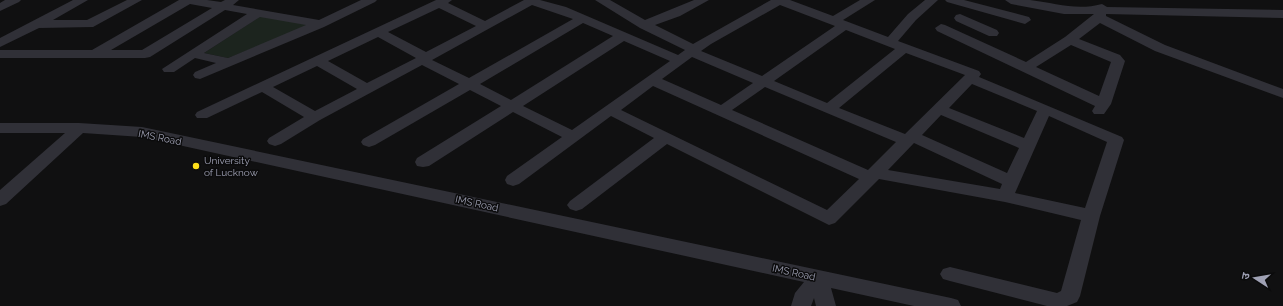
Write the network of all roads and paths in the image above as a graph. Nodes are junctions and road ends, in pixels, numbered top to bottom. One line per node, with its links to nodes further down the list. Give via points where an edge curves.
1 (15, 0): 19 (street)
2 (82, 0): 29 (street)
3 (136, 0): 29 (street, via 89,24)
4 (187, 0): 17 (street); 42 (street)
5 (371, 0): 30 (street)
6 (532, 0): 26 (street); 32 (street)
7 (601, 0): 31 (street, via 619,4)
8 (703, 0): 31 (street)
9 (780, 0): 28 (street); 44 (street, via 706,41)
10 (869, 0): 28 (street)
11 (932, 0): 37 (street, via 912,17)
12 (951, 0): 27 (street)
13 (1011, 0): 23 (street, via 1047,8)
14 (1025, 0): 20 (street)
15 (1057, 0): 20 (street)
16 (442, 2): 32 (street); 34 (street)
17 (228, 3): 22 (street); 42 (street, via 145,54)
18 (1201, 4): 21 (street); 24 (street)
19 (0, 7)
20 (1075, 7): 23 (street)
21 (1163, 10): 23 (street); 24 (street)
22 (259, 12): 30 (street); 43 (street)
23 (1101, 12): 36 (street); 57 (street, via 1160,48)
24 (1283, 12)
25 (960, 18): 39 (street, via 996,28)
26 (582, 19): 35 (street); 54 (street)
27 (1025, 20)
28 (838, 23): 37 (street); 53 (street)
29 (36, 24): 38 (street)
30 (320, 24): 47 (street)
31 (644, 25): 44 (street)
32 (486, 26): 45 (street)
33 (941, 28): 39 (street)
34 (377, 31): 45 (street); 46 (street)
35 (623, 36): 44 (street); 58 (street)
36 (1070, 40): 48 (street); 48 (street, via 1118,61 1101,108)
37 (890, 42): 40 (street)
38 (0, 43)
39 (976, 45): 48 (street)
40 (904, 48): 51 (street, via 974,74); 62 (street)
41 (0, 54): 42 (street)
42 (94, 54)
43 (193, 54): 47 (street); 49 (street)
44 (688, 54): 52 (street); 53 (street)
45 (424, 59): 54 (street); 56 (street)
46 (316, 60): 55 (street); 56 (street)
47 (226, 62): 50 (street)
48 (1026, 68)
49 (169, 69)
50 (200, 75)
51 (970, 78): 59 (street); 60 (street)
52 (652, 80): 61 (street); 63 (street)
53 (762, 81): 62 (street); 63 (street)
54 (469, 84): 58 (street); 72 (street)
55 (262, 86): 64 (street); 65 (street)
56 (367, 89): 65 (street)
57 (1283, 94)
58 (511, 105): 68 (street); 74 (street)
59 (939, 109): 70 (street); 73 (street)
60 (1046, 109): 73 (street); 80 (street, via 1116,140)
61 (610, 110): 68 (street); 69 (street)
62 (829, 110): 70 (street)
63 (722, 112): 75 (street)
64 (202, 115)
65 (315, 117): 71 (street)
66 (0, 128): 67 (street, IMS Road)
67 (79, 128): 78 (street); 82 (street, IMS Road, via 142,132)
68 (573, 137): 76 (street)
69 (665, 138): 75 (street, via 829,219); 79 (street)
70 (910, 139): 75 (street); 77 (street)
71 (275, 141)
72 (369, 142)
73 (1029, 146): 77 (street)
74 (423, 162)
75 (872, 176): 77 (street)
76 (513, 180)
77 (1009, 189): 80 (street)
78 (0, 200)
79 (576, 205)
80 (1091, 216): 81 (street, via 1070,296 1064,299 1058,301)
81 (950, 274)
82 (818, 277): 83 (street, via 802,299); 84 (street); 85 (street, IMS Road)
83 (801, 306)
84 (826, 306)
85 (951, 306)

